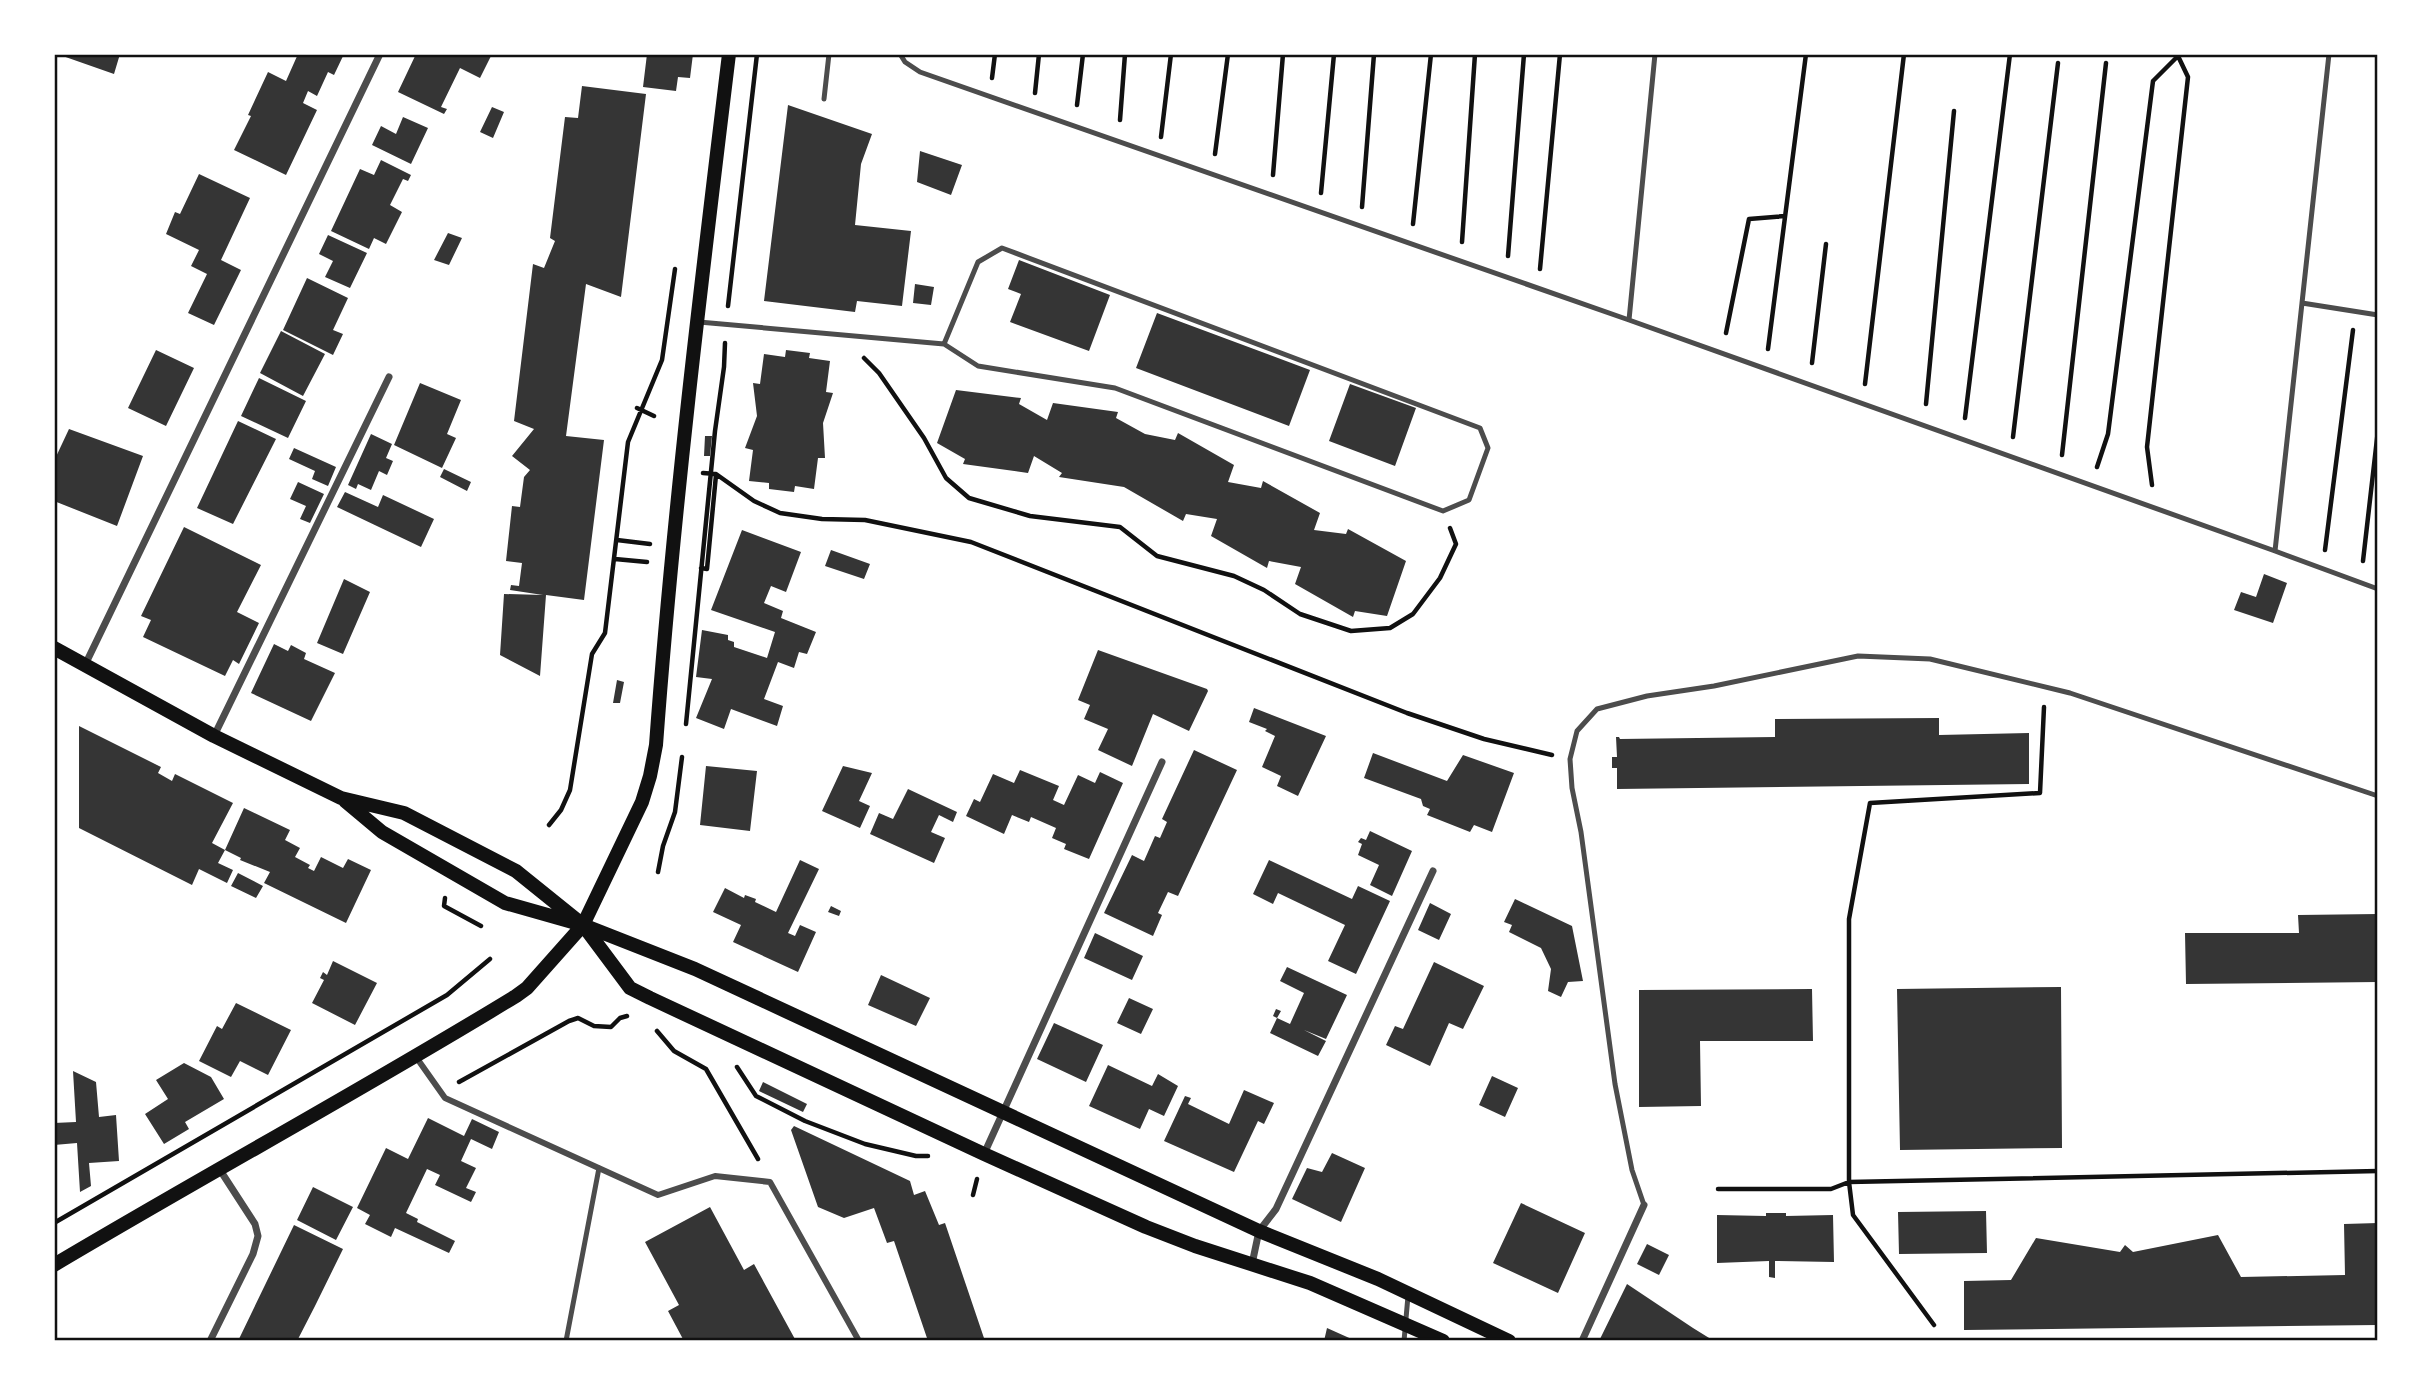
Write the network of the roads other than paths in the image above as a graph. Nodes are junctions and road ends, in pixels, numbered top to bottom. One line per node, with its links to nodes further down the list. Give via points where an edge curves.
1 (380, 54): 17 (street)
2 (729, 54): 11 (main road)
3 (829, 54): 7 (lane)
4 (900, 54): 10 (lane, via 920,72)
5 (1655, 54): 10 (lane)
6 (2329, 54): 8 (lane)
7 (824, 99)
8 (2302, 303): 9 (lane); 14 (lane)
9 (2378, 315)
10 (1629, 320): 14 (lane)
11 (699, 322): 12 (lane); 23 (main road, via 682,446 656,745 642,802)
12 (944, 344): 12 (lane, via 978,366 1115,388 1443,511 1469,500 1488,449 1480,428 1002,248 978,262)
13 (389, 377): 18 (street)
14 (2275, 551): 15 (lane)
15 (2378, 589)
16 (54, 648): 17 (main road)
17 (85, 666): 18 (main road)
18 (214, 736): 21 (main road)
19 (1163, 762): 25 (street)
20 (2378, 796): 29 (lane, via 2083,698 1930,659 1858,656 1597,709 1577,731 1570,759 1572,788 1608,1040 1632,1170)
21 (341, 798): 23 (main road, via 382,832 505,903); 23 (main road, via 404,813 516,871)
22 (1433, 871): 30 (street, via 1276,1209)
23 (583, 925): 24 (main road, via 516,996); 25 (main road, via 695,969); 26 (main road, via 630,988)
24 (416, 1056): 27 (street, via 445,1098); 28 (main road)
25 (1002, 1110): 26 (street); 30 (main road)
26 (984, 1154): 31 (main road, via 1146,1227)
27 (599, 1168): 36 (lane); 37 (street, via 658,1195 715,1177 770,1182)
28 (220, 1170): 32 (main road); 35 (street, via 256,1224 258,1236)
29 (1644, 1205): 41 (street)
30 (1259, 1231): 31 (street); 33 (main road)
31 (1252, 1264): 34 (main road)
32 (54, 1265)
33 (1408, 1293): 34 (lane); 40 (main road)
34 (1406, 1324): 38 (lane); 39 (main road)
35 (210, 1341)
36 (566, 1341)
37 (859, 1341)
38 (1404, 1341)
39 (1443, 1341)
40 (1509, 1341)
41 (1582, 1341)

